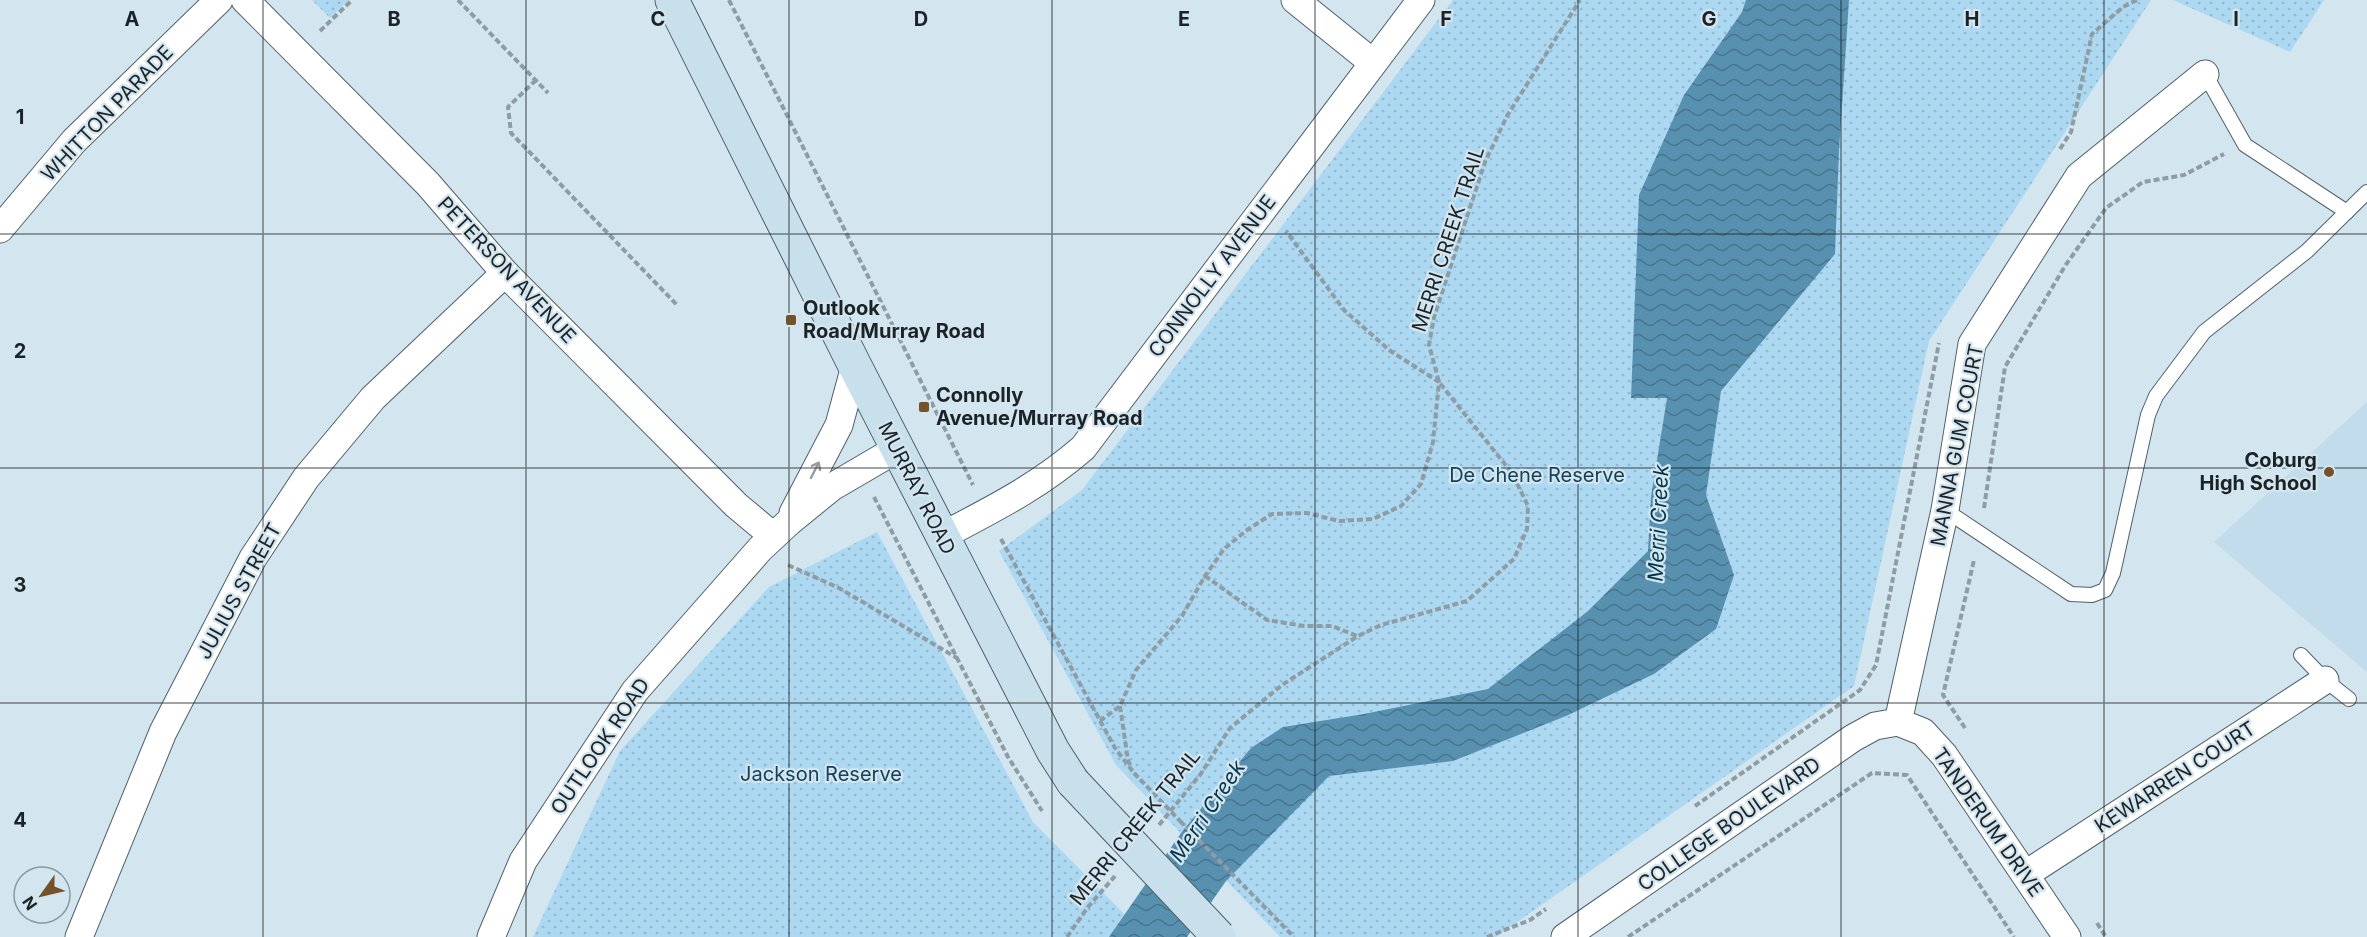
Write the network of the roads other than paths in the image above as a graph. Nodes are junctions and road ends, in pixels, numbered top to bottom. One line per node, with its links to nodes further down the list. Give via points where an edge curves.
1 (219, 0): 10 (street, WHITTON PARADE, via 74,141)
2 (245, 0): 11 (street, PETERSON AVENUE, via 428,184)
3 (672, 0): 12 (main road, MURRAY ROAD)
4 (1295, 0): 6 (street)
5 (1421, 0): 6 (street, CONNOLLY AVENUE)
6 (1372, 62): 16 (street, CONNOLLY AVENUE, via 1083,448 1033,487)
7 (2205, 74): 9 (lane, via 2246,145); 14 (street, MANNA GUM COURT, via 2079,176 1972,344)
8 (2367, 192): 9 (lane)
9 (2347, 212): 14 (lane, via 2307,251 2204,332 2156,396 2148,415 2113,573 2105,590 2092,595 2071,594)
10 (0, 229)
11 (505, 273): 15 (street, PETERSON AVENUE, via 736,505); 22 (street, JULIUS STREET, via 373,398 306,478 253,558 163,732)
12 (855, 366): 13 (main road, MURRAY ROAD); 15 (street, OUTLOOK ROAD, one-way to 12, via 839,425)
13 (897, 449): 15 (street, OUTLOOK ROAD, via 832,487); 16 (main road, MURRAY ROAD)
14 (1945, 510): 20 (street, MANNA GUM COURT)
15 (774, 536): 23 (street, OUTLOOK ROAD, via 635,691 523,861)
16 (942, 536): 24 (main road, MURRAY ROAD, bridge, via 1073,782)
17 (2301, 655): 18 (lane)
18 (2325, 680): 19 (lane); 21 (street, KEWARREN COURT)
19 (2349, 699)
20 (1898, 722): 21 (street, TANDERUM DRIVE, via 1923,732 1944,755); 25 (street, COLLEGE BOULEVARD, via 1875,726 1853,738)
21 (2026, 874): 26 (street, TANDERUM DRIVE)
22 (79, 937)
23 (490, 937)
24 (1219, 937)
25 (1565, 937)
26 (2067, 937)

